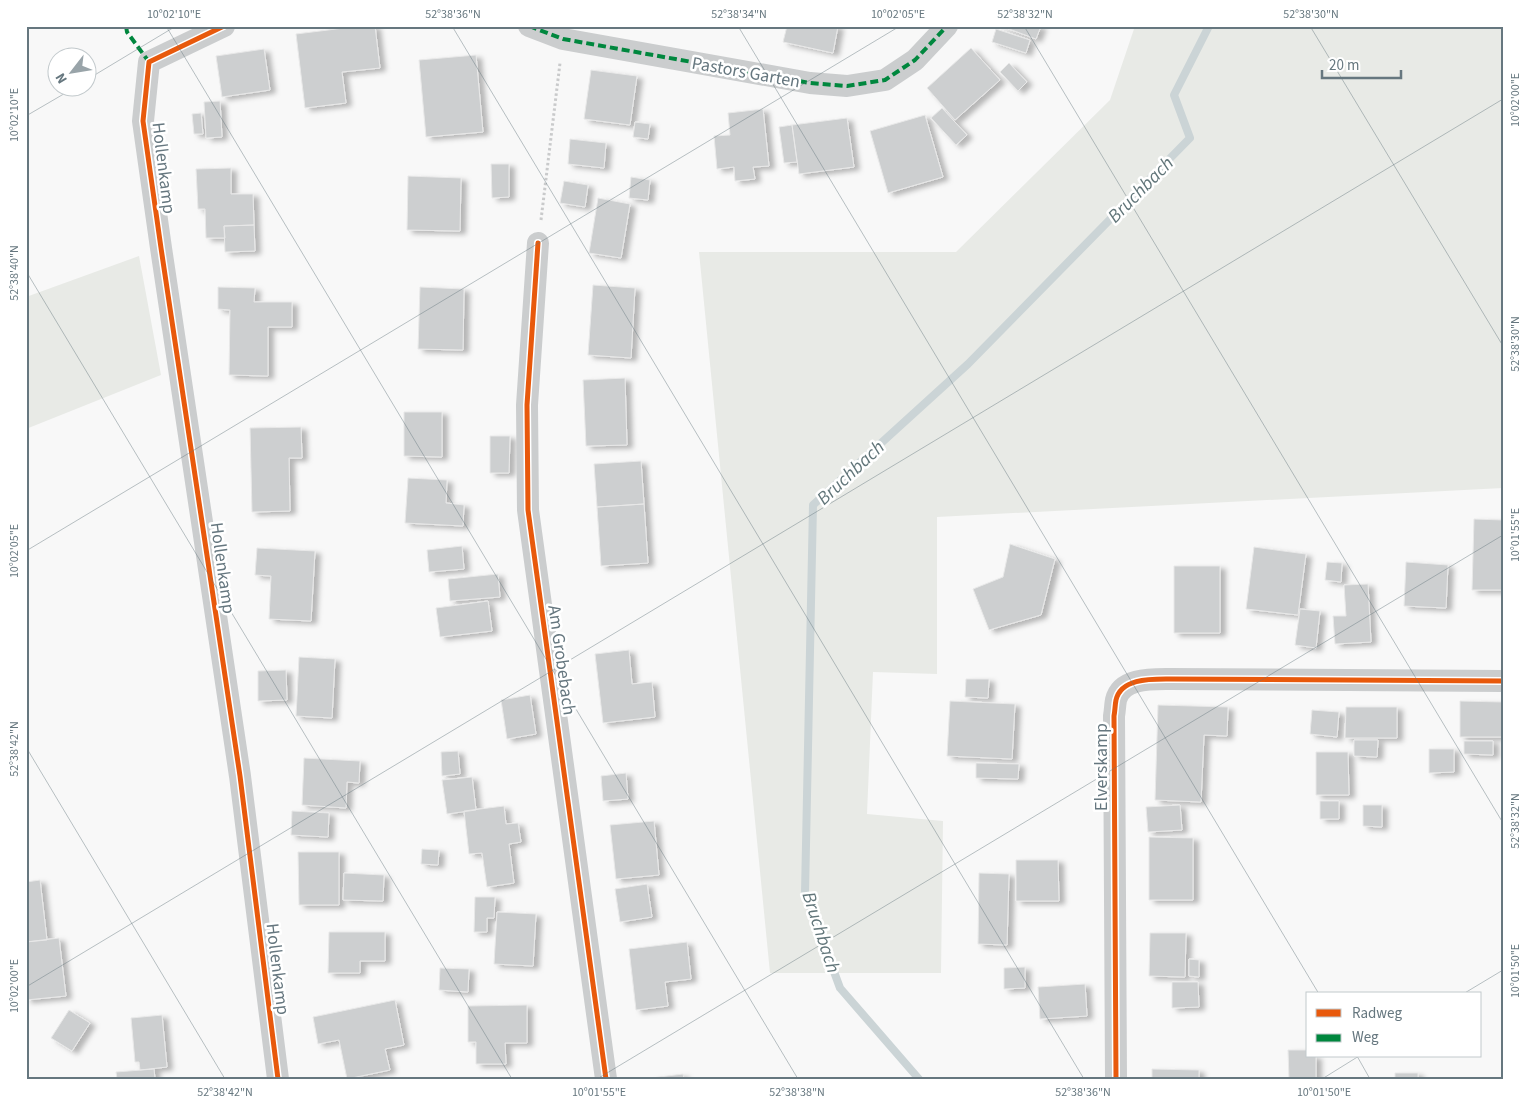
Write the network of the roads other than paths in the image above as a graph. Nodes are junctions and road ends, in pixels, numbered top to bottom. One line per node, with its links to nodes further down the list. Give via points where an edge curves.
1 (224, 26): 6 (street, Hollenkamp, via 149,62 143,121 240,776)
2 (529, 26): 3 (street, Pastors Garten, via 563,39 810,83 847,86 885,80 915,60)
3 (947, 26)
4 (538, 243): 7 (street, Am Grobebach, via 526,405 528,510)
5 (1503, 681): 8 (street, Elverskamp, via 1142,679 1127,686 1116,698 1114,716)
6 (278, 1079)
7 (606, 1079)
8 (1116, 1079)

